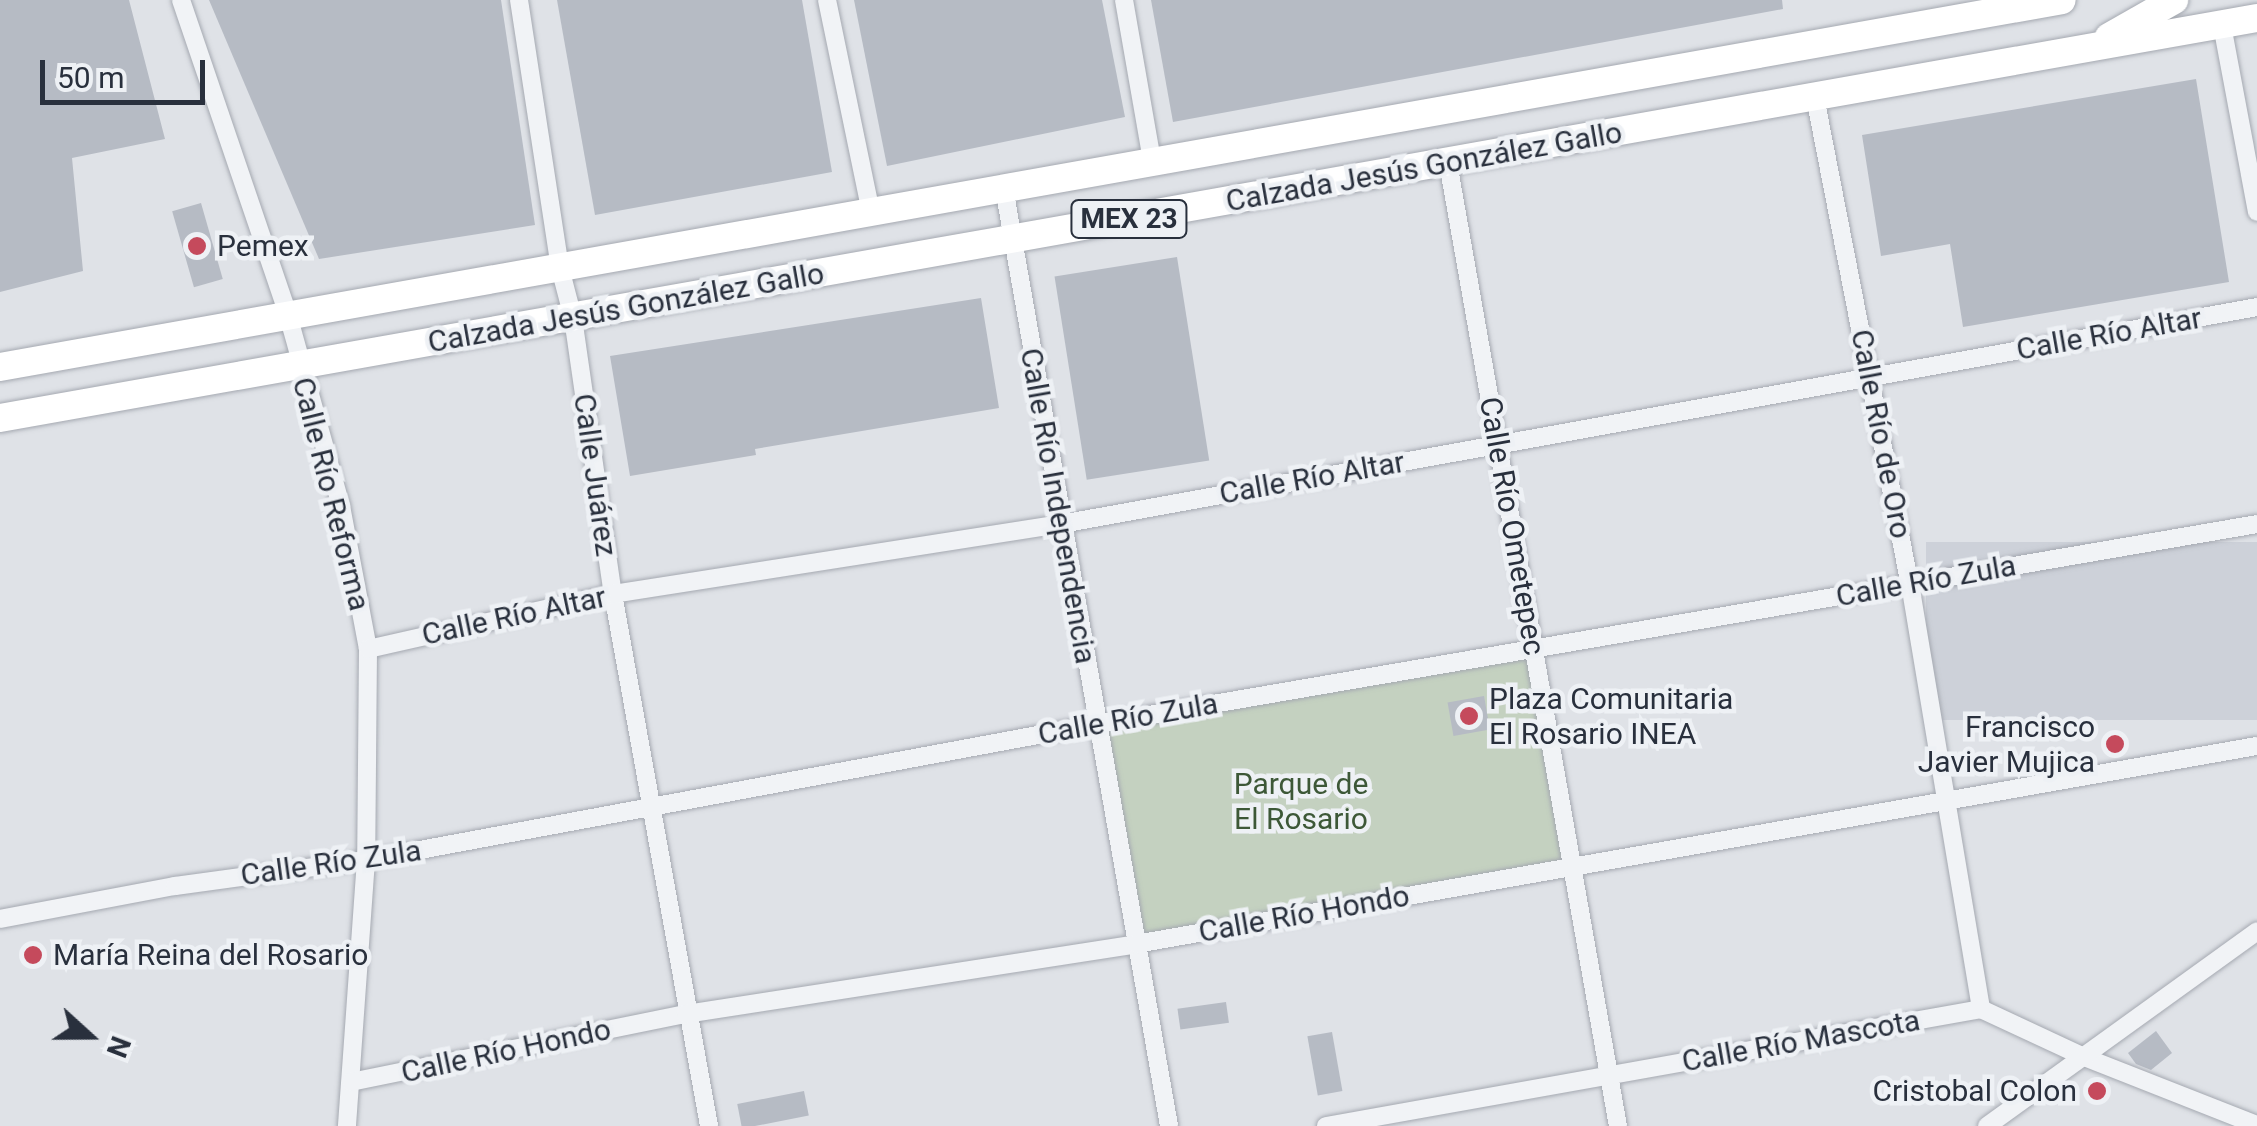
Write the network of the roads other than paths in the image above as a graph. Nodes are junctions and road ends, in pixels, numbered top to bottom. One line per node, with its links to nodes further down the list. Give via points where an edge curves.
1 (182, 0): 19 (street, Calle Río Reforma)
2 (519, 0): 17 (street, Calle Juárez)
3 (826, 0): 14 (street)
4 (1124, 0): 11 (street)
5 (2062, 0): 11 (main road, Calzada Jesús González Gallo / MEX 23)
6 (2174, 0): 9 (main road)
7 (2257, 18): 8 (main road, Calzada Jesús González Gallo / MEX 23)
8 (2222, 26): 9 (main road, Calzada Jesús González Gallo / MEX 23); 15 (street)
9 (2095, 46): 10 (main road, Calzada Jesús González Gallo / MEX 23)
10 (1816, 96): 12 (main road, Calzada Jesús González Gallo / MEX 23); 23 (street, Calle Río de Oro)
11 (1152, 160): 13 (main road, Calzada Jesús González Gallo / MEX 23)
12 (1448, 163): 16 (main road, Calzada Jesús González Gallo / MEX 23); 25 (street, Calle Río Ometepec)
13 (1004, 188): 14 (main road, Calzada Jesús González Gallo / MEX 23); 16 (street, Calle Río Independencia)
14 (871, 212): 17 (main road, Calzada Jesús González Gallo / MEX 23)
15 (2257, 212)
16 (1011, 240): 20 (main road, Calzada Jesús González Gallo / MEX 23); 26 (street, Calle Río Independencia)
17 (560, 268): 19 (main road, Calzada Jesús González Gallo / MEX 23); 20 (street, Calle Juárez)
18 (2257, 307): 23 (street, Calle Río Altar)
19 (288, 315): 21 (street, Calle Río Reforma); 22 (main road, Calzada Jesús González Gallo / MEX 23)
20 (573, 318): 21 (main road, Calzada Jesús González Gallo / MEX 23); 29 (street, Calle Juárez)
21 (298, 364): 24 (main road, Calzada Jesús González Gallo / MEX 23); 30 (street, Calle Río Reforma, via 341,506)
22 (0, 367)
23 (1870, 378): 25 (street, Calle Río Altar); 28 (street, Calle Río de Oro)
24 (0, 418)
25 (1498, 444): 26 (street, Calle Río Altar); 31 (street, Calle Río Ometepec)
26 (1061, 524): 29 (street, Calle Río Altar); 32 (street, Calle Río Independencia)
27 (2257, 524): 28 (street, Calle Río Zula)
28 (1910, 584): 31 (street, Calle Río Zula); 34 (street, Calle Río de Oro)
29 (612, 594): 30 (street, Calle Río Altar); 35 (street, Calle Juárez)
30 (368, 648): 36 (street, Calle Río Reforma)
31 (1534, 648): 32 (street, Calle Río Zula); 37 (street, Calle Río Ometepec)
32 (1097, 724): 35 (street, Calle Río Zula); 40 (street, Calle Río Independencia)
33 (2257, 746): 34 (street, Calle Río Hondo)
34 (1946, 800): 37 (street, Calle Río Hondo); 41 (street, Calle Río de Oro)
35 (651, 809): 36 (street, Calle Río Zula); 42 (street, Calle Juárez)
36 (366, 860): 38 (street, Calle Río Zula); 45 (street, Calle Río Reforma)
37 (1572, 866): 40 (street, Calle Río Hondo); 44 (street, Calle Río Ometepec)
38 (0, 918)
39 (2257, 931): 43 (street)
40 (1136, 944): 42 (street, Calle Río Hondo); 49 (street, Calle Río Independencia)
41 (1981, 1009): 43 (street); 44 (street, Calle Río Mascota)
42 (686, 1014): 45 (street, Calle Río Hondo); 48 (street, Calle Juárez)
43 (2084, 1057): 46 (street); 52 (street)
44 (1609, 1076): 50 (street, Calle Río Mascota); 51 (street, Calle Río Ometepec)
45 (351, 1082): 47 (street, Calle Río Reforma)
46 (2257, 1125)
47 (347, 1126)
48 (709, 1126)
49 (1168, 1126)
50 (1326, 1126)
51 (1618, 1126)
52 (1987, 1126)

